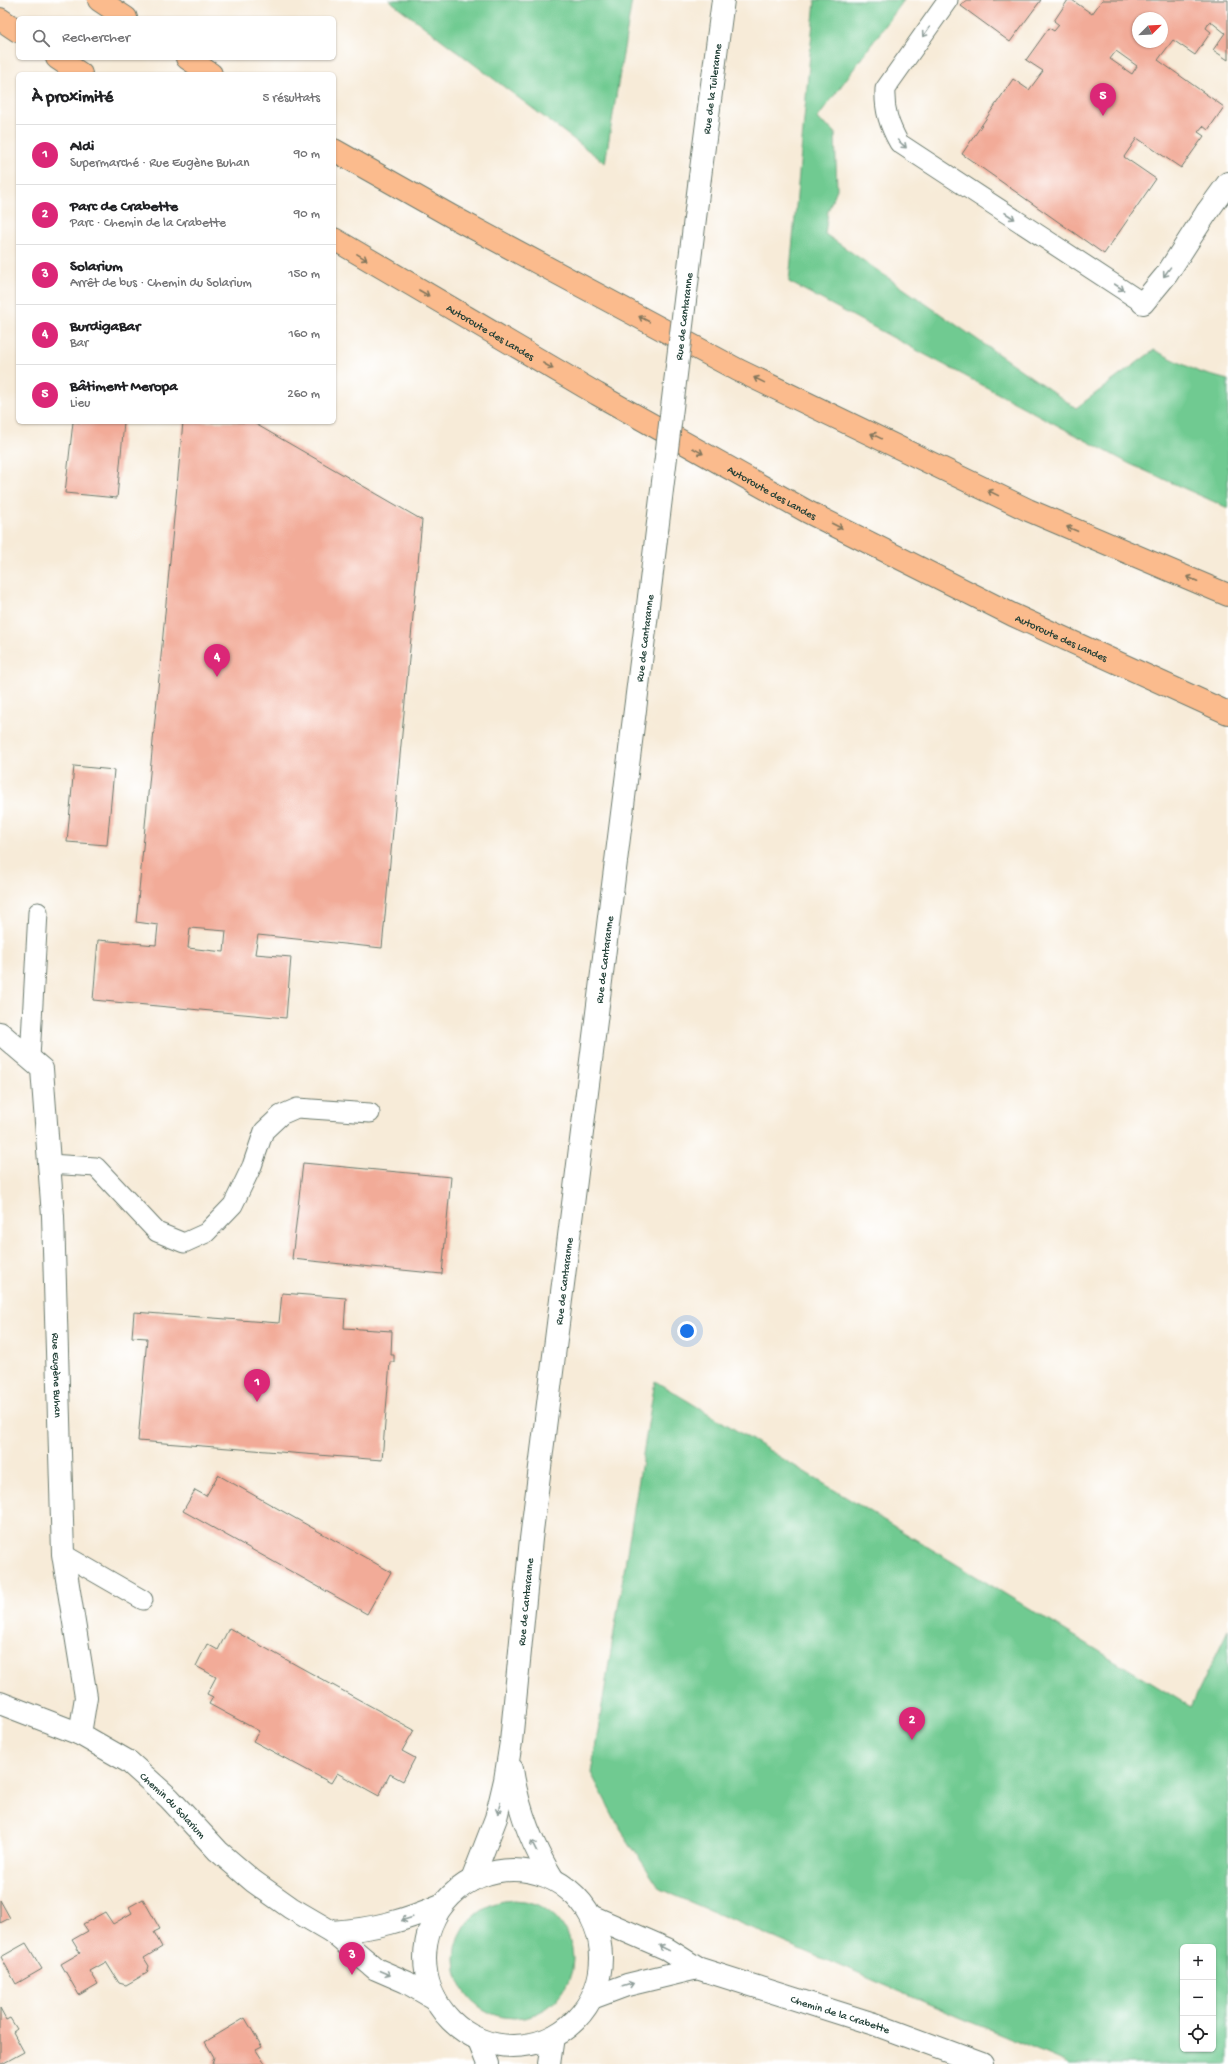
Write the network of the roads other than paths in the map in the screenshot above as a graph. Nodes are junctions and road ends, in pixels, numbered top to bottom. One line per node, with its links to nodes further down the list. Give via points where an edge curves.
1 (99, 0): 4 (highway)
2 (723, 0): 12 (street, Rue de la Tuileranne)
3 (948, 0): 15 (lane, one-way to 15, via 885,89 889,124 899,143)
4 (123, 16)
5 (0, 19): 6 (highway)
6 (16, 30)
7 (60, 60): 9 (highway)
8 (190, 60): 10 (highway)
9 (78, 72)
10 (208, 72)
11 (336, 151): 16 (highway, one-way to 11, via 1028,510 738,370)
12 (700, 177): 27 (street, Rue de Cantaranne, bridge, via 531,1539)
13 (1228, 183): 15 (street, one-way to 15, via 1167,274)
14 (336, 240): 17 (highway, Autoroute des Landes, one-way to 17, via 597,394 808,512 1013,615)
15 (1143, 304)
16 (1228, 595)
17 (1228, 713)
18 (38, 912): 20 (lane)
19 (0, 1033): 20 (street, Rue Eugène Buhan)
20 (30, 1058): 22 (street, Rue Eugène Buhan, via 42,1069)
21 (370, 1113): 22 (lane, via 297,1108 282,1115 264,1131 252,1166 233,1205 206,1233 184,1243 157,1232 96,1167)
22 (49, 1164): 23 (street, Rue Eugène Buhan, via 53,1216)
23 (63, 1554): 24 (lane); 26 (street, Rue Eugène Buhan, via 86,1697)
24 (143, 1600)
25 (0, 1702): 26 (street, Chemin du Solarium)
26 (80, 1734): 32 (street, Chemin du Solarium, via 129,1762 150,1780 218,1851 253,1881 291,1908)
27 (511, 1742): 28 (street, Rue de Cantaranne, one-way to 27, via 522,1818 516,1793); 29 (street, Rue de Cantaranne, one-way to 29, via 496,1818)
28 (553, 1879): 29 (street, via 534,1872 512,1869 491,1872); 31 (street, via 571,1892)
29 (472, 1880): 30 (street, via 454,1892)
30 (443, 1904): 32 (street, one-way to 32, via 411,1918 378,1928); 35 (street, via 431,1926 425,1950 426,1975)
31 (591, 1916): 33 (street, Chemin de la Crabette, one-way to 31, via 667,1949); 34 (street, via 600,1943 600,1972)
32 (332, 1932): 35 (street, Chemin du Solarium, one-way to 35, via 376,1969 406,1982)
33 (697, 1968): 34 (street, one-way to 33, via 627,1985); 40 (street, Chemin de la Crabette, via 874,2024)
34 (592, 1998): 36 (street, via 582,2014)
35 (435, 1999): 37 (street, via 451,2020)
36 (553, 2037): 37 (street, via 535,2044 516,2046 496,2045); 39 (street)
37 (478, 2039): 38 (street)
38 (488, 2064)
39 (549, 2064)
40 (982, 2064)

